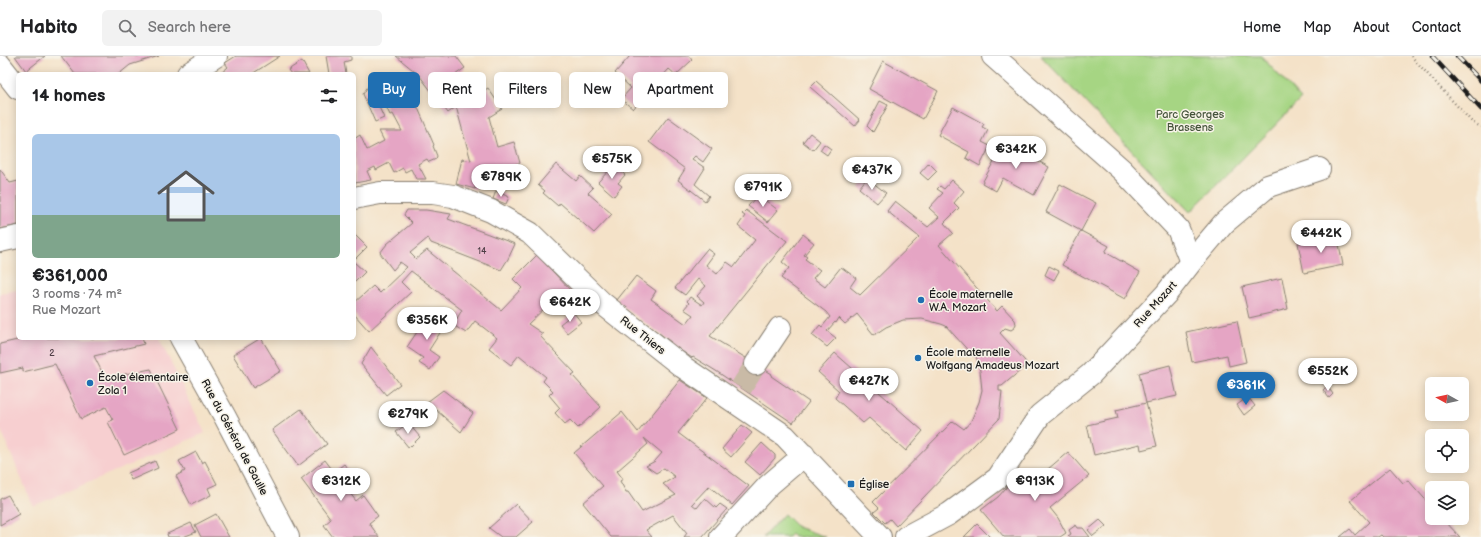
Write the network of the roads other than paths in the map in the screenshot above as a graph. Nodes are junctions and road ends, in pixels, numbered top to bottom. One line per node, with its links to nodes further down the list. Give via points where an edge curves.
1 (216, 56): 4 (street)
2 (993, 56): 10 (street, via 1122,170 1178,229)
3 (0, 65): 5 (street)
4 (191, 72)
5 (16, 85)
6 (1318, 169): 10 (street, Rue Mozart, via 1268,186 1224,224)
7 (356, 198): 14 (street, Rue Thiers, via 380,193 434,193 453,196 509,220 530,233 602,304 683,367 737,394)
8 (16, 237): 9 (street)
9 (0, 241)
10 (1191, 262): 18 (street, Rue Mozart, via 1166,294 1091,374 1040,415 998,478 949,514)
11 (780, 328): 13 (street)
12 (182, 340): 15 (street, Rue du Général de Gaulle)
13 (756, 364)
14 (804, 455): 16 (street, via 769,485); 17 (street, Rue Thiers)
15 (288, 537)
16 (721, 537)
17 (880, 537)
18 (906, 537)

